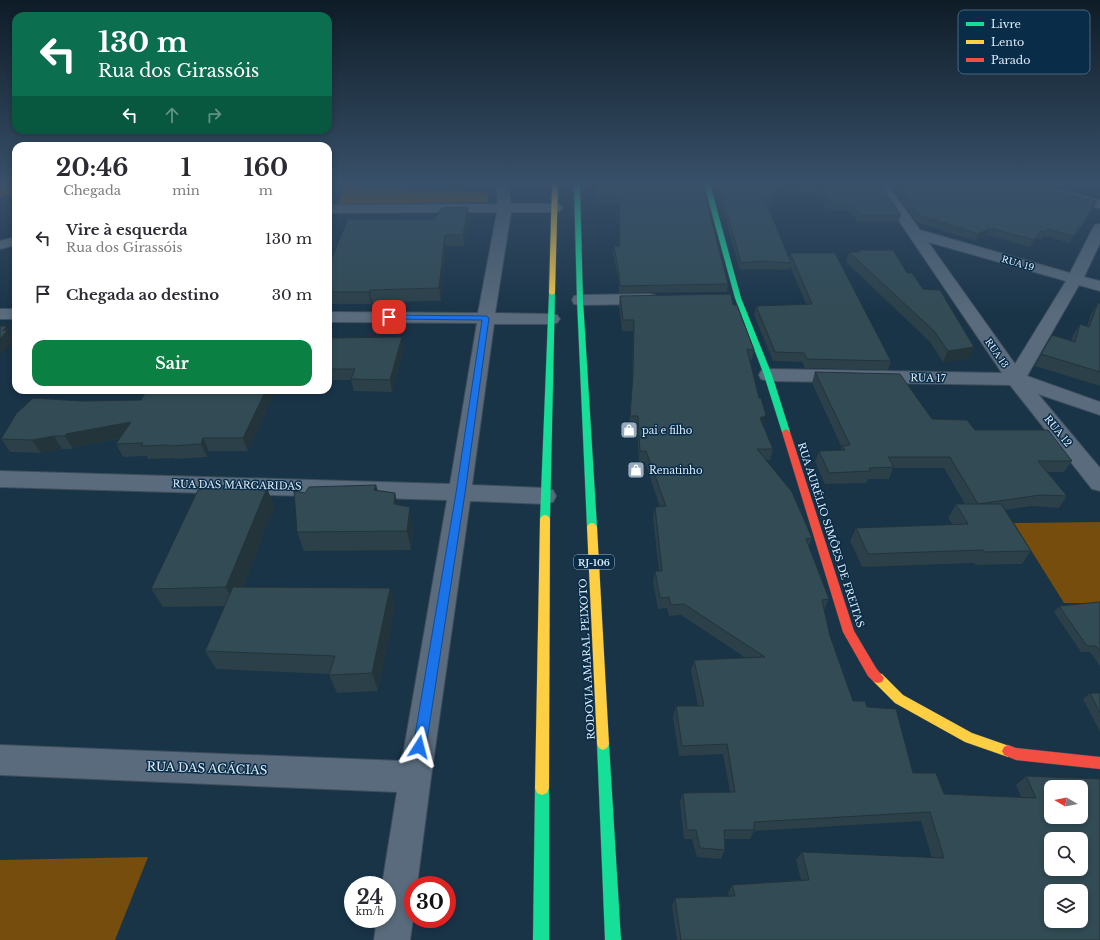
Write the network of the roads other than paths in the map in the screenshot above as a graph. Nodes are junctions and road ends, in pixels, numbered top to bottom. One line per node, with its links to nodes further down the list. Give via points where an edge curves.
1 (501, 228): 17 (street)
2 (554, 228): 18 (main road)
3 (578, 228): 13 (main road, RODOVIA AMARAL PEIXOTO / RJ-106)
4 (716, 228): 19 (main road, RUA AURÉLIO SIMÕES DE FREITAS, via 730,298)
5 (910, 228): 7 (street, RUA 13)
6 (1100, 228): 10 (street, RUA 13)
7 (913, 233): 10 (street, RUA 19); 20 (street, RUA 13)
8 (12, 242): 9 (street)
9 (0, 245)
10 (1074, 279): 11 (street, RUA 19); 20 (street, RUA 13)
11 (1100, 286)
12 (667, 299): 13 (street)
13 (580, 300): 31 (main road, RODOVIA AMARAL PEIXOTO / RJ-106)
14 (0, 314): 15 (street)
15 (12, 314)
16 (332, 317): 17 (street)
17 (486, 318): 18 (street); 24 (street)
18 (551, 319): 25 (main road)
19 (768, 375): 20 (street, RUA 17); 27 (main road, RUA AURÉLIO SIMÕES DE FREITAS, via 849,632 872,672 898,699 968,738 1016,754)
20 (1016, 379): 21 (street, RUA 17); 23 (street, RUA 12)
21 (1100, 409)
22 (0, 479): 24 (street, RUA DAS MARGARIDAS)
23 (1100, 483)
24 (460, 493): 25 (street, RUA DAS MARGARIDAS); 28 (street)
25 (545, 496): 30 (main road)
26 (0, 760): 28 (street, RUA DAS ACÁCIAS)
27 (1100, 763)
28 (414, 777): 29 (street)
29 (392, 940)
30 (541, 940)
31 (613, 940)

